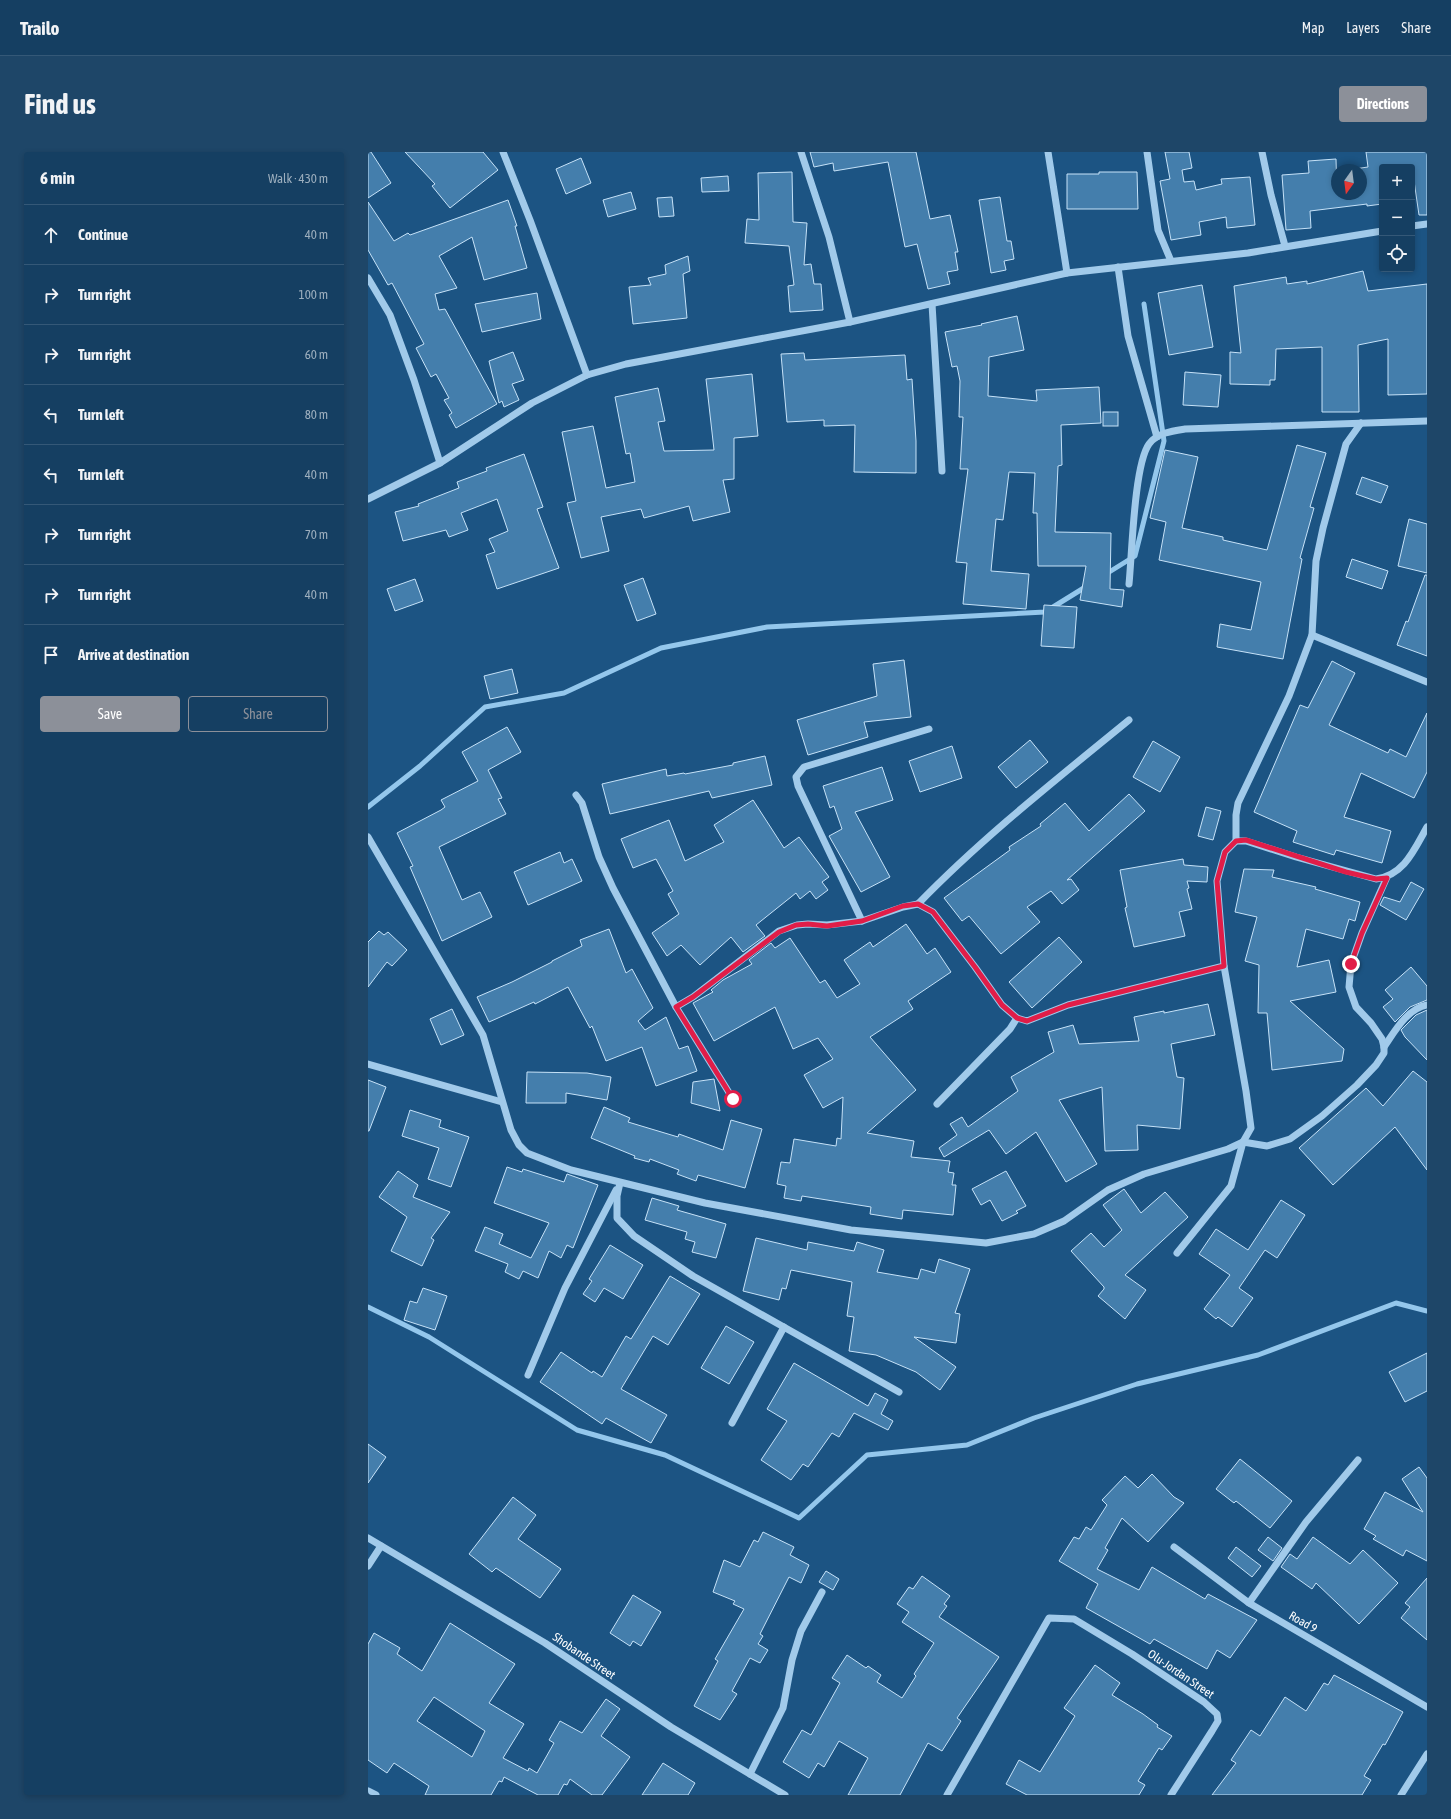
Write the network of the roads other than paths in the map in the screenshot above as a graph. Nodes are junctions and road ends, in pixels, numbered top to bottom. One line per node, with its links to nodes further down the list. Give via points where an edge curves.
1 (503, 152): 16 (street)
2 (801, 152): 15 (street, via 829,237)
3 (1048, 152): 12 (street)
4 (1147, 152): 10 (street, via 1158,230)
5 (1262, 152): 9 (street)
6 (1427, 224): 7 (street)
7 (1415, 226)
8 (1379, 231): 9 (street)
9 (1285, 246): 10 (street, via 1248,253)
10 (1171, 261): 11 (street)
11 (1118, 267): 12 (street); 19 (street, via 1128,336)
12 (1067, 273): 14 (street)
13 (368, 278): 20 (street, via 390,315)
14 (932, 304): 15 (street); 21 (street)
15 (850, 322): 16 (street, via 626,364)
16 (587, 375): 20 (street, via 532,403)
17 (1427, 421): 18 (street)
18 (1361, 423): 19 (street, via 1185,429); 24 (street, via 1346,444 1323,528 1316,561)
19 (1157, 437): 23 (street, via 1143,457 1138,479)
20 (440, 463): 22 (street)
21 (942, 471)
22 (368, 499)
23 (1129, 584)
24 (1312, 635): 25 (street); 31 (street, via 1289,696 1238,803)
25 (1427, 682)
26 (1129, 720): 33 (street, via 1034,798 938,883)
27 (929, 729): 34 (street, via 804,767 796,777)
28 (576, 795): 37 (street, via 582,803 599,857 613,888)
29 (1427, 827): 32 (street, via 1407,862)
30 (368, 837): 42 (street, via 483,1035)
31 (1236, 841): 32 (street, via 1246,840 1346,872 1376,879); 35 (street, via 1225,852 1217,881)
32 (1387, 878): 39 (street, via 1351,964 1349,987 1356,1007 1371,1023 1382,1039)
33 (918, 904): 34 (street, via 903,906); 38 (street, via 933,912 1002,1005)
34 (862, 921): 37 (street, via 827,926 796,925 779,932)
35 (1224, 966): 38 (street, via 1068,1005 1027,1021); 44 (street, via 1251,1128)
36 (1427, 1005): 39 (street, via 1421,1006 1403,1020)
37 (676, 1007): 41 (street)
38 (1017, 1018): 43 (street, via 1010,1029)
39 (1384, 1047): 44 (street, via 1384,1052 1376,1065 1357,1085 1322,1116 1290,1139 1267,1146)
40 (368, 1064): 42 (street)
41 (733, 1099)
42 (502, 1102): 45 (street, via 511,1130 527,1153 571,1170)
43 (937, 1104)
44 (1243, 1142): 45 (street, via 1228,1149 1144,1174 1108,1190 1064,1221 1034,1234 986,1243 851,1230 705,1204); 46 (street, via 1231,1186)
45 (620, 1183): 47 (street, via 617,1218 634,1236 693,1276); 48 (street, via 565,1288)
46 (1177, 1253)
47 (784, 1327): 49 (street); 50 (street)
48 (528, 1375)
49 (899, 1392)
50 (732, 1422)
51 (1358, 1460): 57 (street, via 1306,1522)
52 (368, 1538): 53 (street, Shobande Street)
53 (380, 1546): 55 (street); 60 (street, Shobande Street, via 545,1643 671,1727)
54 (1174, 1547): 57 (street, Road 9)
55 (368, 1566)
56 (822, 1592): 60 (street, via 798,1638 783,1708)
57 (1249, 1603): 58 (street, Road 9)
58 (1427, 1706)
59 (1427, 1754): 66 (street)
60 (750, 1774): 63 (street, Shobande Street)
61 (368, 1791): 62 (street)
62 (376, 1795)
63 (785, 1795)
64 (947, 1795): 65 (street, Olu-Jordan Street, via 1049,1618 1074,1619 1132,1654 1204,1702 1217,1714 1218,1721)
65 (1171, 1795)
66 (1401, 1795)

